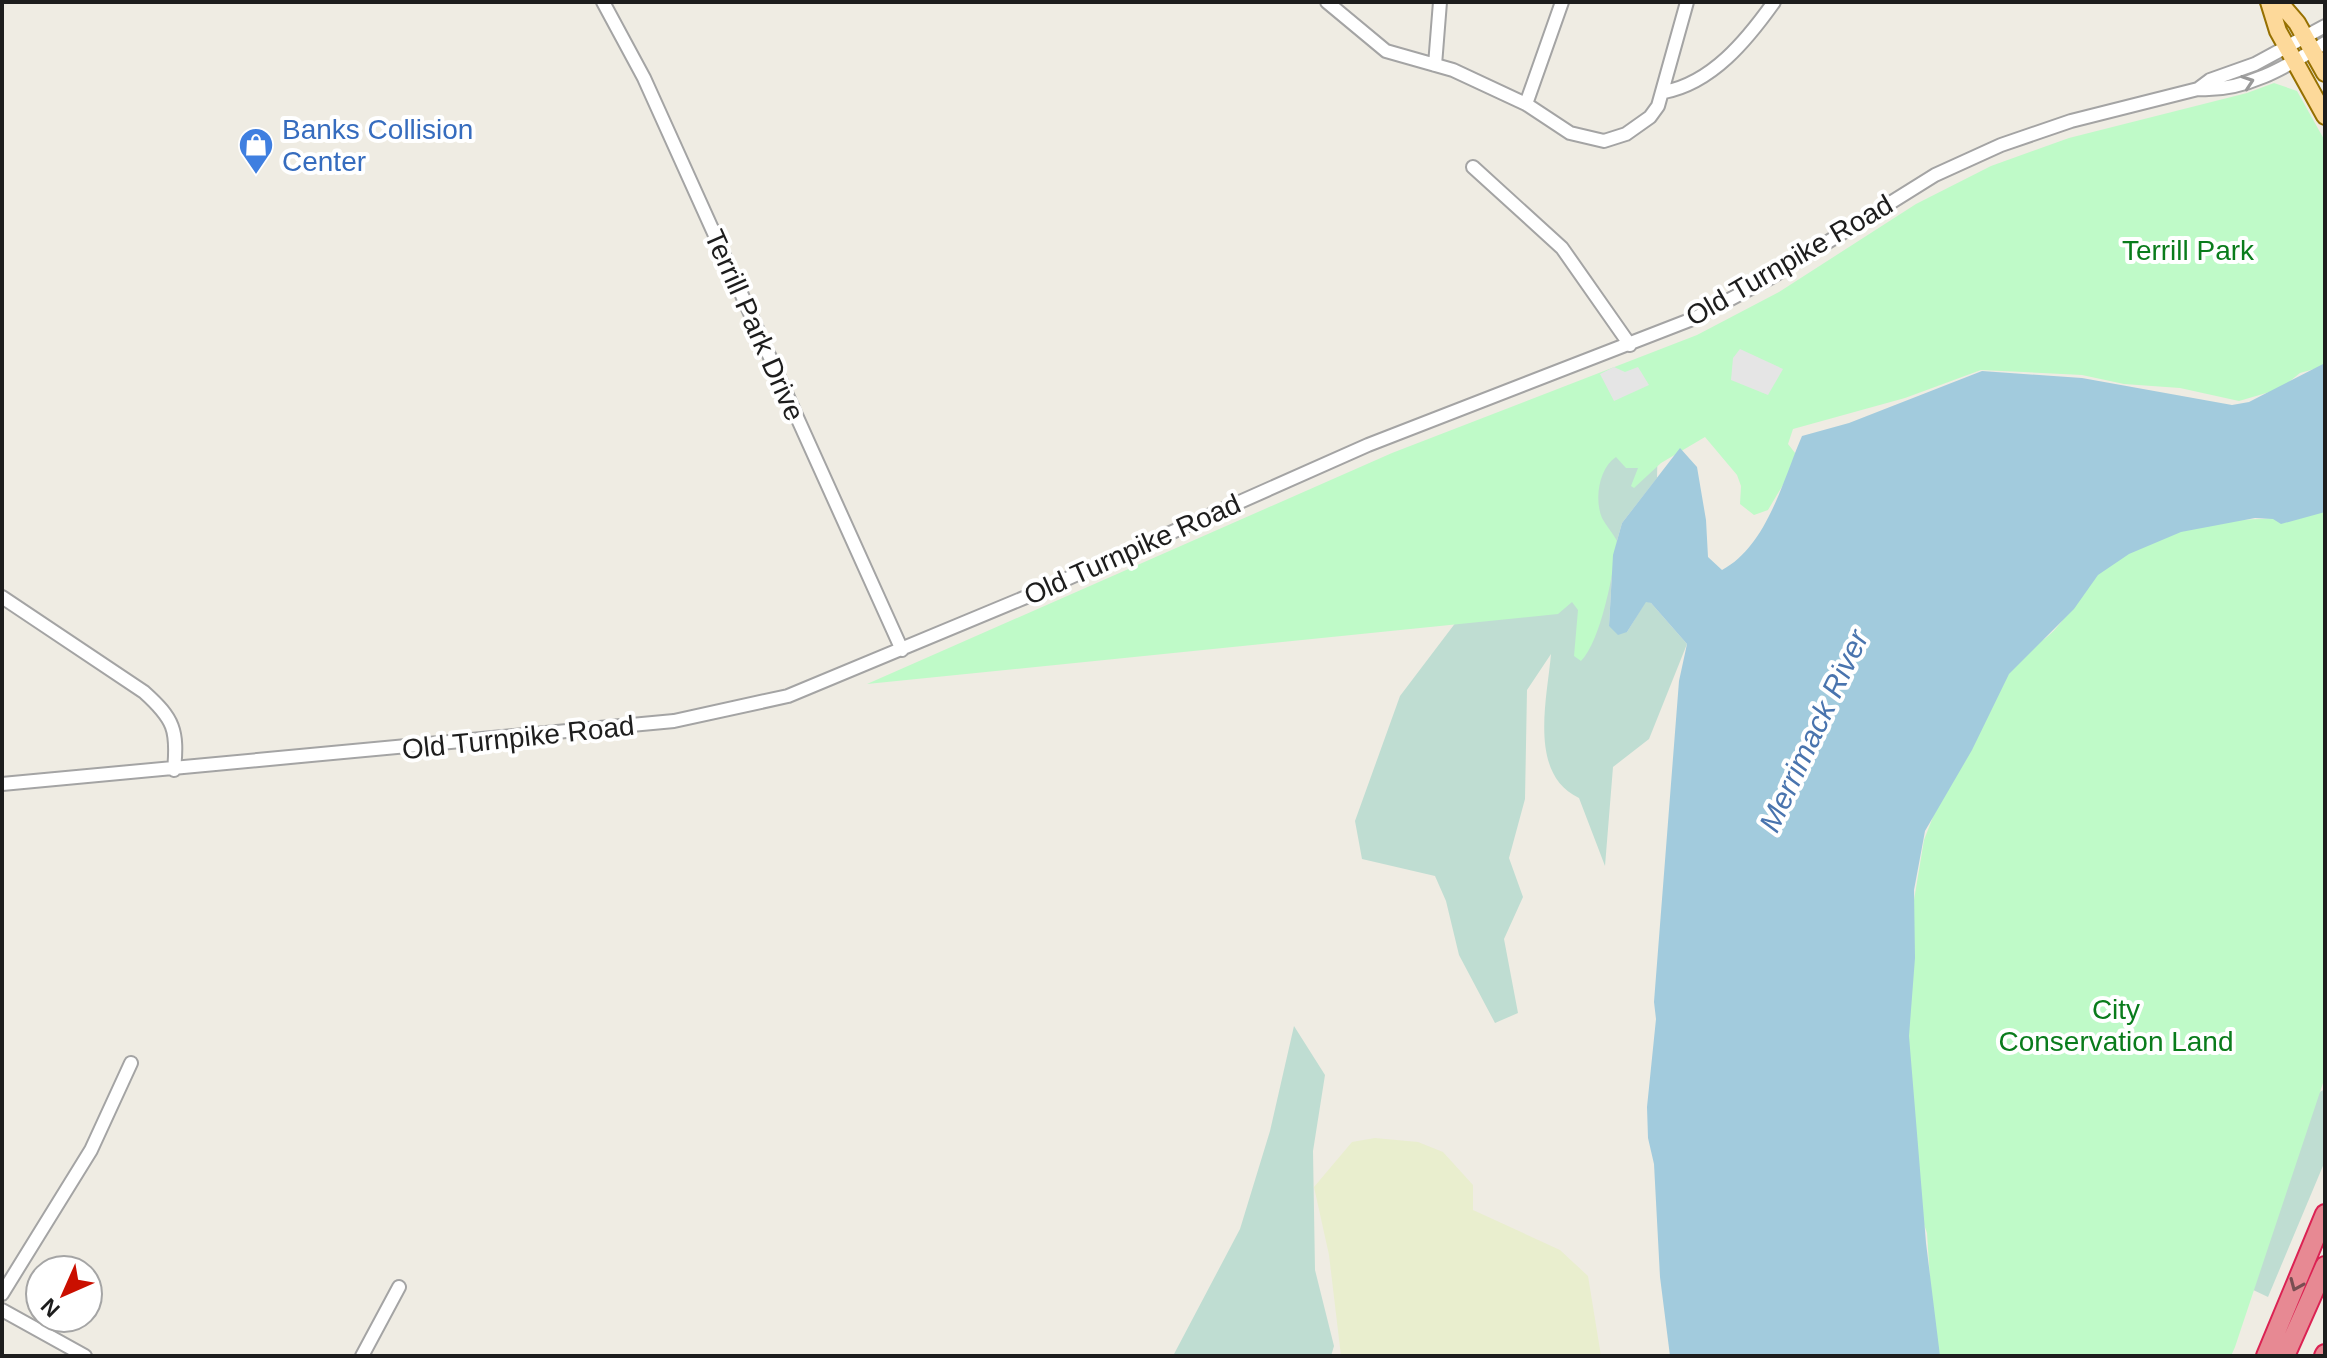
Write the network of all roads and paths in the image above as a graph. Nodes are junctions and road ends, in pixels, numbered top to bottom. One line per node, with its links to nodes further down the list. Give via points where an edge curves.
1 (603, 2): 20 (street, Terrill Park Drive, via 644,78)
2 (1327, 2): 12 (street, via 1386,51)
3 (1440, 2): 12 (street)
4 (1562, 2): 15 (street)
5 (1687, 2): 14 (street)
6 (1774, 2): 14 (street, via 1751,37 1686,87)
7 (2269, 2): 11 (main road)
8 (2279, 2): 10 (main road)
9 (2325, 26): 10 (street, Old Turnpike Road)
10 (2314, 44): 11 (street, Old Turnpike Road); 13 (main road)
11 (2291, 54): 16 (main road); 18 (street, Old Turnpike Road, via 2210,80 2198,89 2071,121 1956,164 1770,278)
12 (1435, 65): 15 (street)
13 (2325, 73)
14 (1664, 92): 15 (street, via 1650,117 1604,141 1570,133)
15 (1526, 104)
16 (2325, 116)
17 (1473, 167): 18 (street, via 1562,248)
18 (1630, 345): 20 (street, Old Turnpike Road, via 1368,445)
19 (2, 597): 21 (street, via 162,708 177,741)
20 (902, 650): 21 (street, Old Turnpike Road, via 788,696 674,721)
21 (174, 770): 22 (street, Old Turnpike Road)
22 (2, 784)
23 (131, 1063): 27 (street, via 91,1150)
24 (2325, 1214): 31 (highway, one-way to 31)
25 (2325, 1266): 32 (highway)
26 (399, 1287): 30 (street)
27 (2, 1294)
28 (2, 1310): 29 (street)
29 (85, 1356)
30 (362, 1356)
31 (2266, 1356)
32 (2285, 1356)

